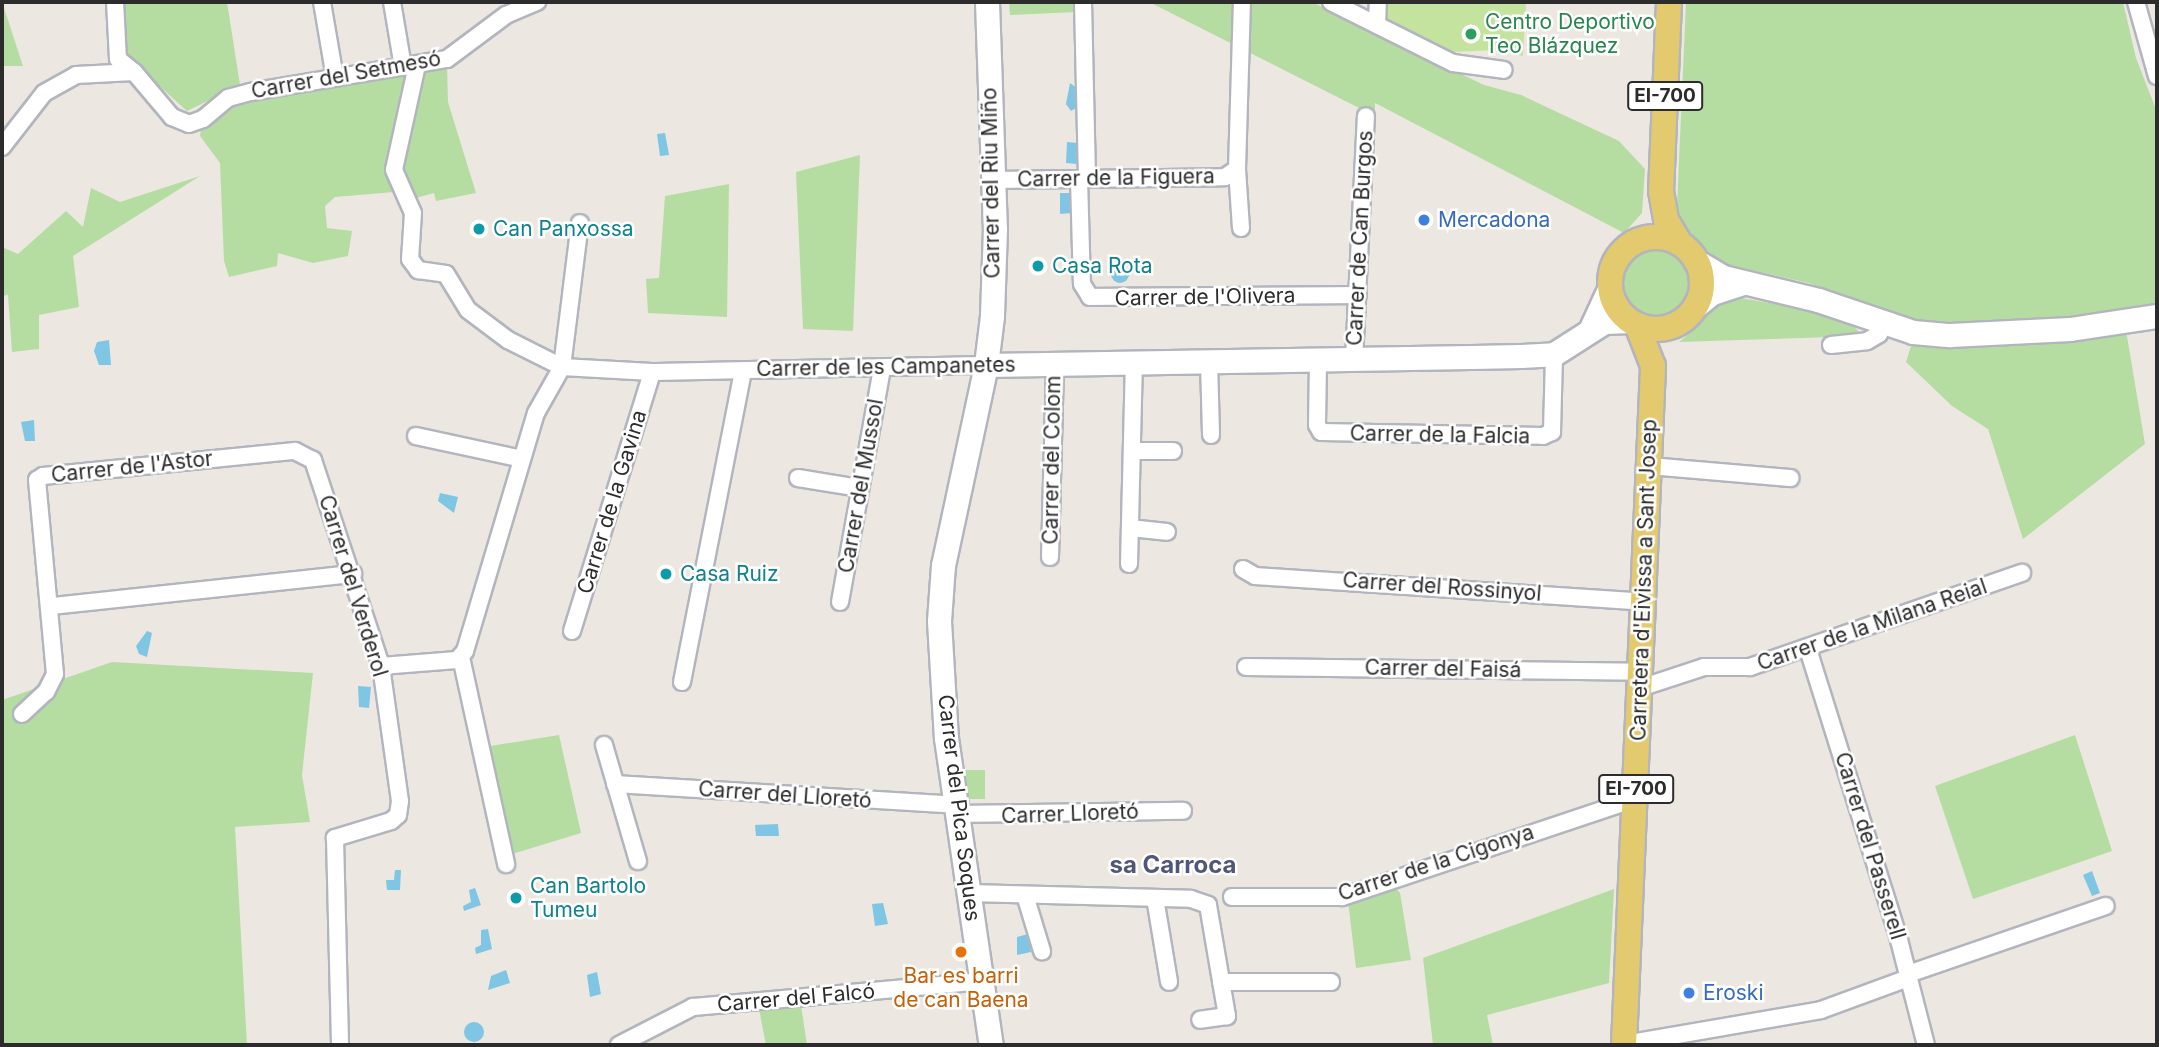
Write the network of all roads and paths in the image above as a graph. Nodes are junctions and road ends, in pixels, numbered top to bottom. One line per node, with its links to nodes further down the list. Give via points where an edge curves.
1 (115, 2): 15 (street, via 118,59)
2 (322, 2): 17 (street)
3 (392, 2): 13 (street)
4 (537, 2): 13 (street, Carrer del Setmesó, via 506,15 447,59)
5 (987, 2): 22 (street, Carrer del Riu Miño)
6 (1083, 2): 21 (street)
7 (1242, 2): 20 (street)
8 (1331, 2): 12 (street)
9 (1378, 2): 12 (street)
10 (1669, 2): 23 (main road, EI-700)
11 (2136, 2): 16 (street)
12 (1377, 25): 14 (street, via 1453,63)
13 (410, 66): 17 (street, Carrer del Setmesó); 47 (street, via 394,170 413,212 413,266 446,274 468,310 508,340)
14 (1504, 70)
15 (134, 72): 17 (street, Carrer del Setmesó, via 172,117 189,124 203,119 228,98); 19 (street, via 76,75 44,93)
16 (2157, 76)
17 (335, 78)
18 (1366, 116): 31 (street, Carrer de Can Burgos)
19 (2, 147)
20 (1237, 169): 21 (street, Carrer de la Figuera, via 1225,177); 25 (street)
21 (1083, 179): 22 (street, Carrer de la Figuera); 31 (street, Carrer de l'Olivera, via 1082,284 1090,297)
22 (993, 180): 45 (street, Carrer del Riu Miño, via 993,278)
23 (1661, 191): 26 (main road, EI-700, via 1651,221); 27 (main road, EI-700, via 1666,220)
24 (580, 223): 47 (street)
25 (1241, 228)
26 (1636, 241): 27 (main road, via 1663,236); 30 (main road, EI-700, via 1618,257)
27 (1680, 243): 28 (main road, EI-700)
28 (1698, 261): 29 (street, via 1717,275); 32 (main road, via 1703,280)
29 (1746, 282): 32 (street, via 1712,293); 36 (street, via 1818,300)
30 (1610, 288): 34 (main road, EI-700, via 1618,309); 37 (street)
31 (1358, 295): 41 (street, Carrer de Can Burgos)
32 (1697, 305): 35 (main road, EI-700)
33 (2157, 316): 36 (street, via 2070,328 1950,335)
34 (1633, 323): 35 (main road, via 1657,329); 37 (street); 46 (main road, Carretera d'Eivissa a Sant Josep / EI-700)
35 (1677, 324): 46 (main road, Carretera d'Eivissa a Sant Josep / EI-700)
36 (1883, 324): 38 (street, via 1879,334 1867,341)
37 (1591, 328): 39 (street)
38 (1831, 345)
39 (1554, 354): 40 (street, Carrer de la Falcia, via 1552,432 1543,436 1321,432 1317,425); 41 (street, Carrer de les Campanetes)
40 (1318, 360): 41 (street, Carrer de les Campanetes); 42 (street, Carrer de les Campanetes)
41 (1354, 360)
42 (1209, 362): 43 (street, Carrer de les Campanetes); 51 (street)
43 (1135, 363): 44 (street, Carrer de les Campanetes); 53 (street)
44 (1055, 364): 45 (street, Carrer de les Campanetes); 63 (street, Carrer del Colom)
45 (986, 365): 48 (street, Carrer de les Campanetes); 82 (street, Carrer del Pica Soques, via 943,565 939,621)
46 (1653, 366): 57 (main road, Carretera d'Eivissa a Sant Josep / EI-700)
47 (562, 367): 50 (street, Carrer de les Campanetes); 55 (street, via 536,413)
48 (882, 369): 49 (street, Carrer de les Campanetes); 60 (street, Carrer del Mussol)
49 (743, 371): 50 (street, Carrer de les Campanetes); 77 (street)
50 (652, 372): 71 (street, Carrer de la Gavina)
51 (1211, 435)
52 (416, 436): 55 (street)
53 (1132, 451): 54 (street); 61 (street)
54 (1173, 451)
55 (522, 458): 73 (street)
56 (313, 460): 67 (street, Carrer del Verderol); 70 (street, Carrer de l'Astor, via 295,451 43,475 34,486 47,601)
57 (1649, 466): 59 (street); 69 (main road, Carretera d'Eivissa a Sant Josep / EI-700)
58 (798, 478): 60 (street)
59 (1790, 478)
60 (860, 488): 68 (street, Carrer del Mussol)
61 (1130, 528): 62 (street); 64 (street)
62 (1167, 532)
63 (1050, 557)
64 (1129, 564)
65 (1243, 569): 69 (street, Carrer del Rossinyol, via 1255,576)
66 (2022, 573): 72 (street, Carrer de la Milana Reial)
67 (353, 575): 70 (street); 74 (street, Carrer del Verderol)
68 (840, 602)
69 (1644, 602): 76 (main road, Carretera d'Eivissa a Sant Josep / EI-700)
70 (52, 606): 78 (street, Carrer de l'Astor, via 55,674 46,692)
71 (572, 631)
72 (1808, 649): 76 (street, Carrer de la Milana Reial, via 1750,667 1704,667); 92 (street, Carrer del Passerell)
73 (461, 657): 74 (street); 85 (street)
74 (381, 666): 98 (street, Carrer del Verderol, via 400,801 398,815 391,821 335,838)
75 (1246, 667): 76 (street, Carrer del Faisá)
76 (1640, 680): 81 (main road, Carretera d'Eivissa a Sant Josep / EI-700)
77 (682, 682)
78 (22, 714)
79 (604, 745): 80 (street)
80 (615, 785): 82 (street, Carrer del Lloretó); 84 (street)
81 (1635, 799): 88 (street, Carrer de la Cigonya, via 1342,897); 101 (main road, Carretera d'Eivissa a Sant Josep / EI-700)
82 (956, 810): 83 (street, Carrer Lloretó); 86 (street, Carrer del Pica Soques)
83 (1183, 811)
84 (638, 860)
85 (506, 864)
86 (969, 893): 87 (street); 93 (street, Carrer del Pica Soques)
87 (1025, 895): 89 (street); 91 (street)
88 (1232, 897)
89 (1155, 898): 94 (street); 95 (street, via 1191,899 1208,905)
90 (2106, 906): 92 (street)
91 (1042, 951)
92 (1908, 976): 101 (street, via 1821,1010); 102 (street, Carrer del Passerell)
93 (982, 981): 99 (street, Carrer del Falcó, via 693,1007); 100 (street, Carrer del Pica Soques)
94 (1169, 982)
95 (1221, 982): 96 (street); 97 (street, via 1227,1016)
96 (1331, 982)
97 (1200, 1020)
98 (340, 1045)
99 (619, 1045)
100 (991, 1045)
101 (1625, 1045)
102 (1926, 1045)

